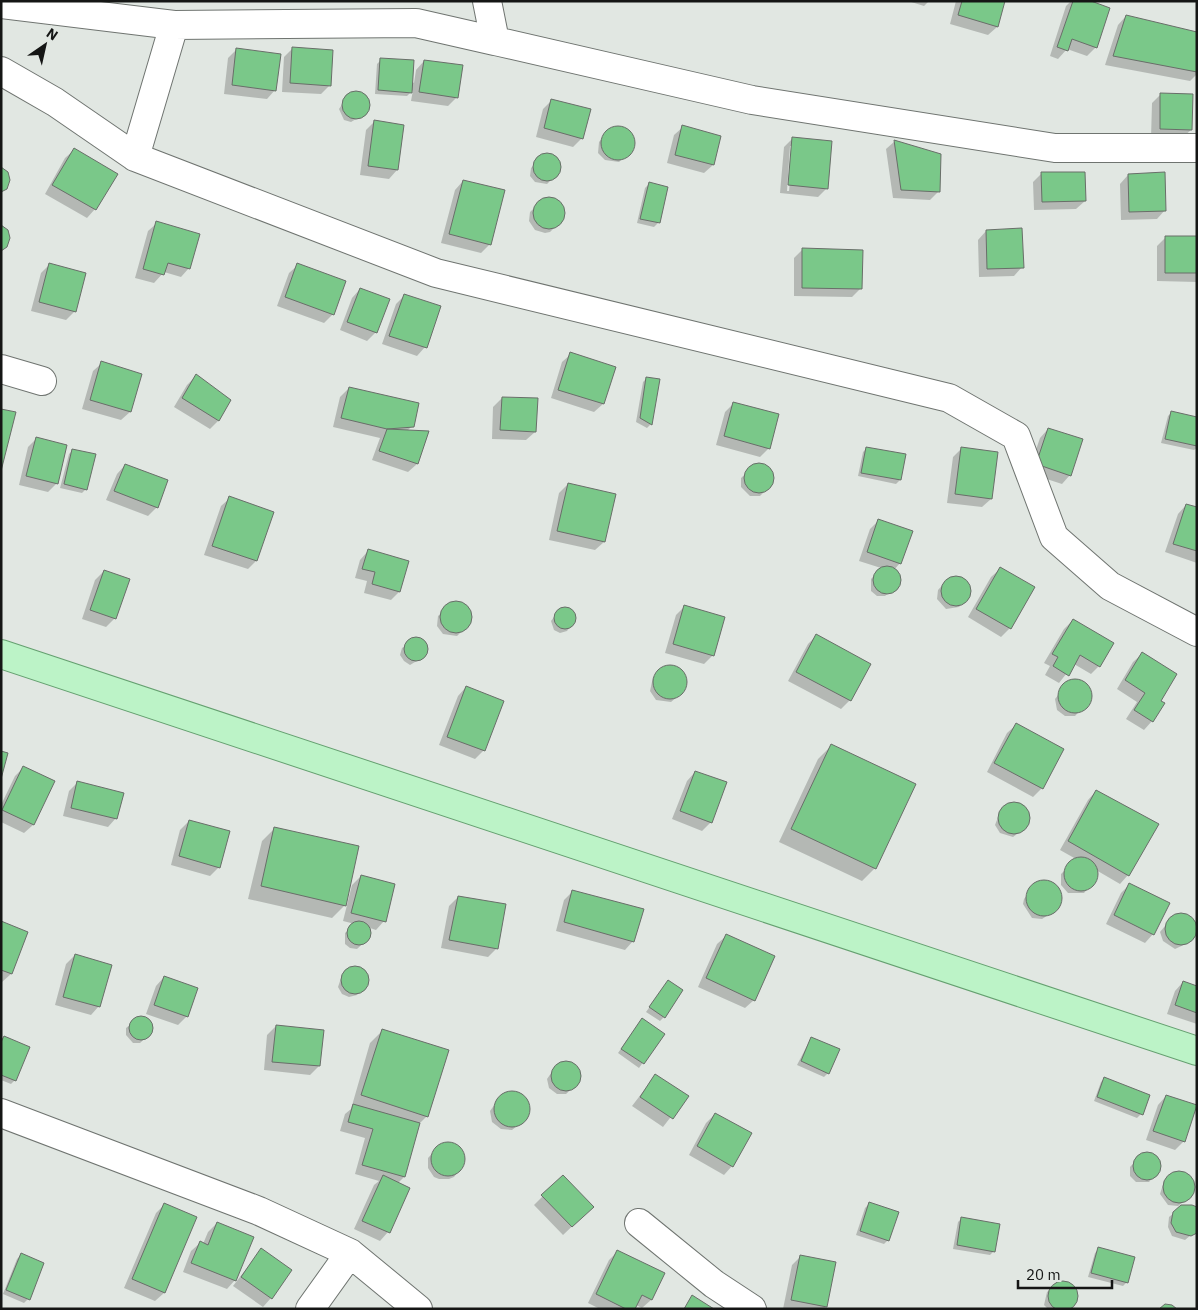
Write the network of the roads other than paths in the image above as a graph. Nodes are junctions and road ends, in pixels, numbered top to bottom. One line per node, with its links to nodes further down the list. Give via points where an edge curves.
1 (487, 1): 4 (street)
2 (1, 4): 3 (street)
3 (174, 25): 4 (street, via 416,23); 7 (street)
4 (496, 41): 6 (street, via 752,100 1056,148)
5 (1, 72): 7 (street, via 55,102)
6 (1197, 148)
7 (135, 157): 10 (street, via 436,273 949,398 1016,436 1054,537 1110,586)
8 (1, 369): 9 (street)
9 (42, 381)
10 (1197, 632)
11 (1, 654): 12 (main road)
12 (1197, 1051)
13 (1, 1113): 15 (street, via 259,1210)
14 (639, 1223): 18 (street, via 714,1284)
15 (350, 1253): 16 (street); 17 (street)
16 (310, 1309)
17 (418, 1309)
18 (752, 1309)

